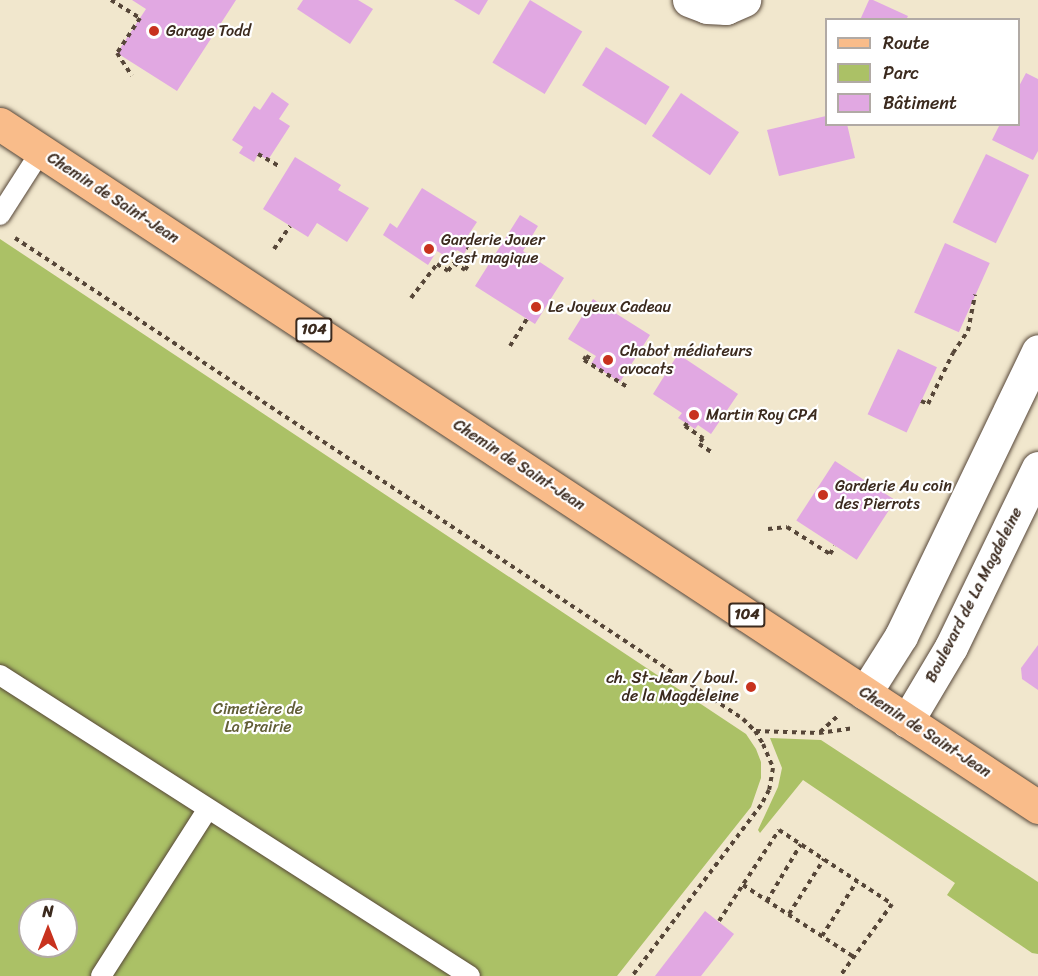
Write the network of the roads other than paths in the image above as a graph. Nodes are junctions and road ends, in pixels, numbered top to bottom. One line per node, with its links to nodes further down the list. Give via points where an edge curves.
1 (689, 0): 2 (street, via 707,7 726,8)
2 (744, 0)
3 (0, 124): 4 (main road, Chemin de Saint-Jean / 104)
4 (41, 151): 5 (lane); 9 (main road, Chemin de Saint-Jean / 104)
5 (0, 215)
6 (1038, 351): 9 (street, via 901,636)
7 (1038, 468): 10 (street, Boulevard de La Magdeleine, via 951,647)
8 (0, 675): 12 (lane)
9 (865, 693): 10 (main road, Chemin de Saint-Jean / 104)
10 (907, 721): 11 (main road, Chemin de Saint-Jean / 104)
11 (1038, 807)
12 (208, 809): 13 (lane); 14 (lane)
13 (101, 976)
14 (470, 976)

